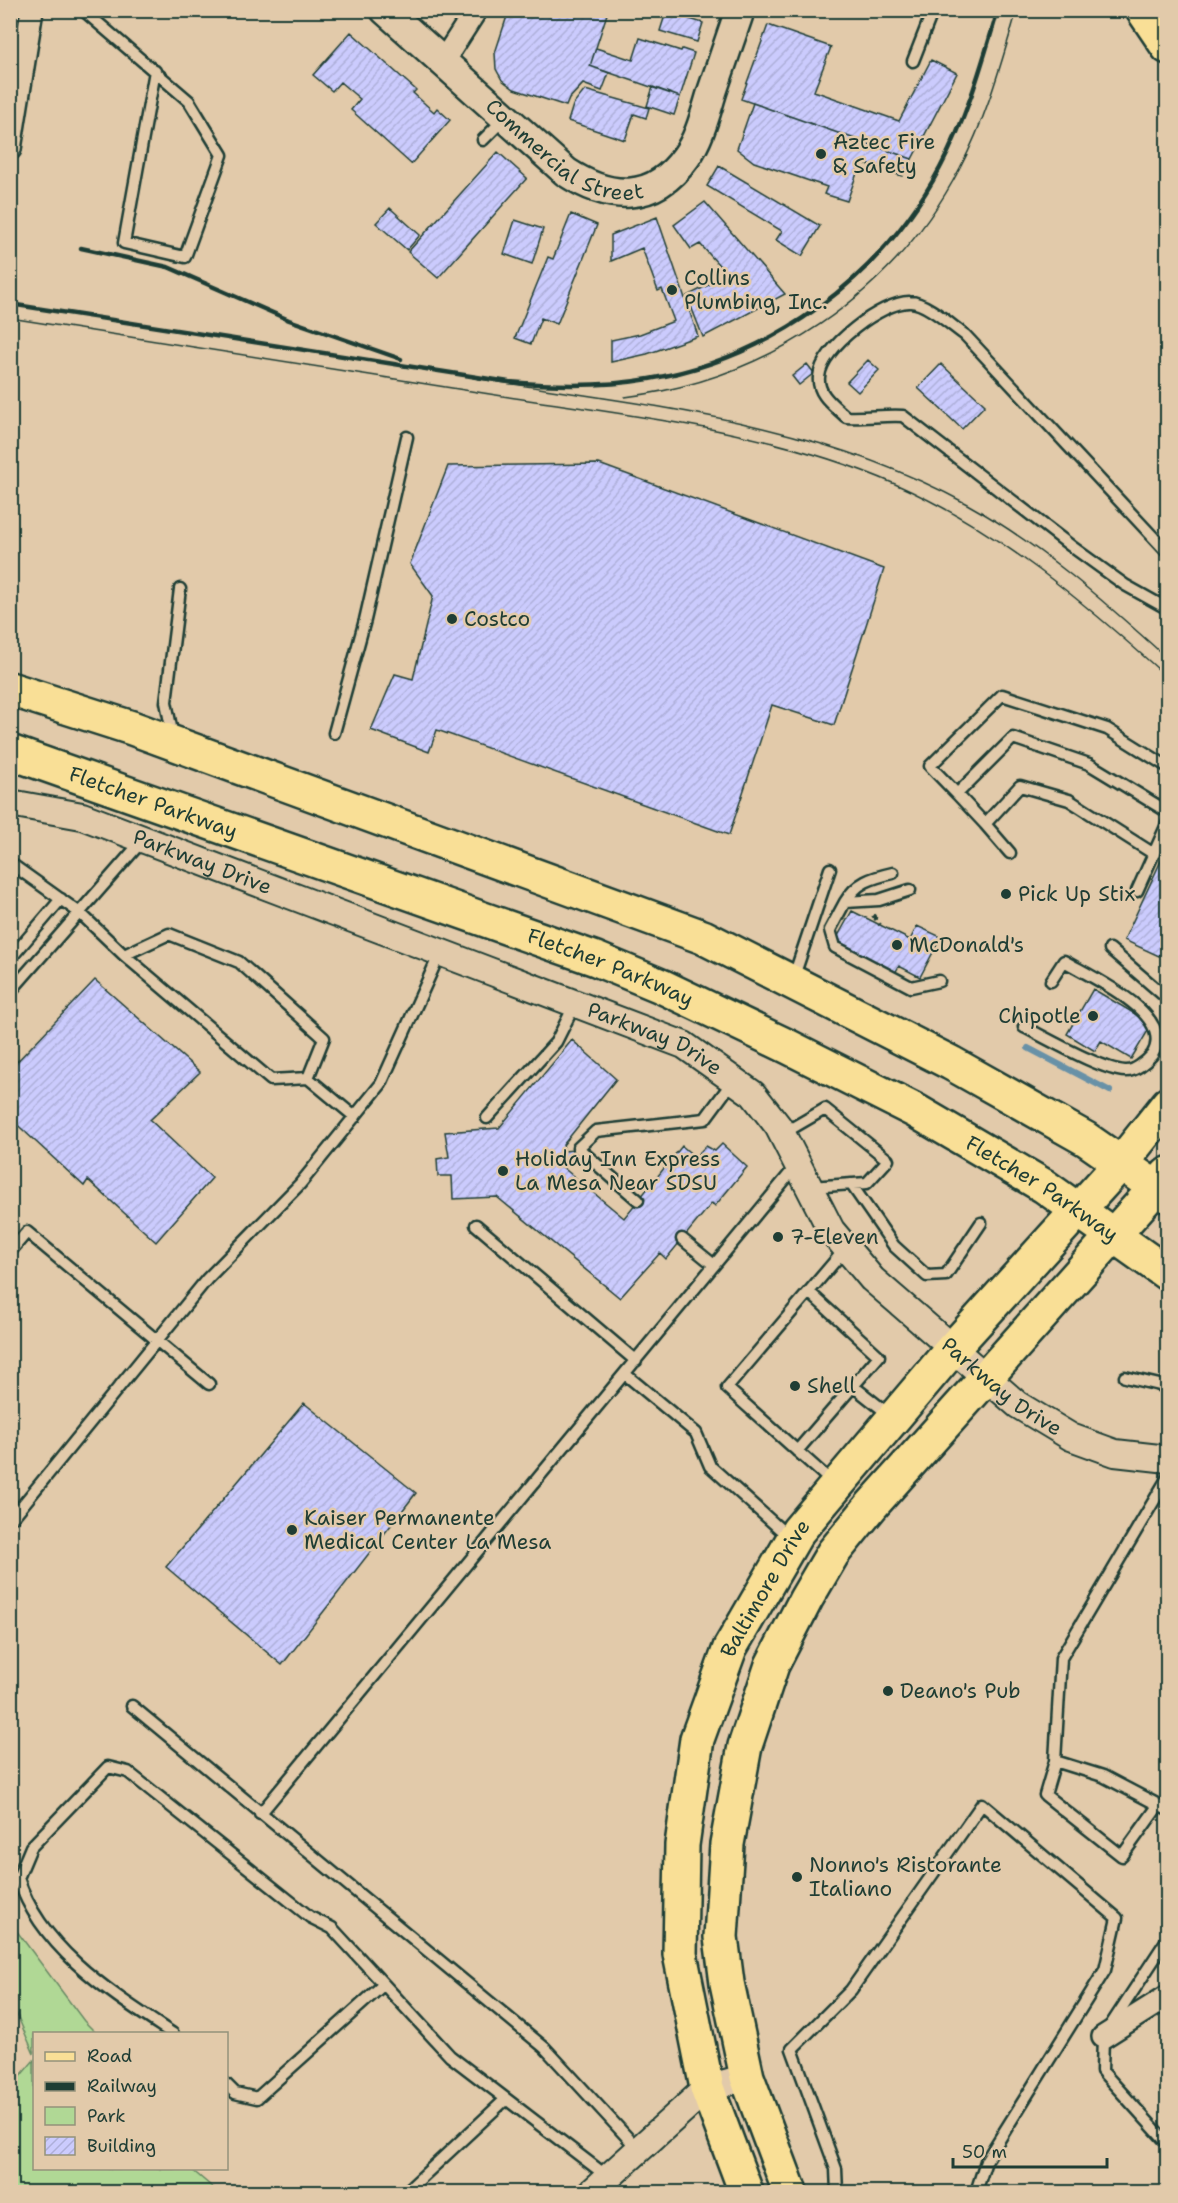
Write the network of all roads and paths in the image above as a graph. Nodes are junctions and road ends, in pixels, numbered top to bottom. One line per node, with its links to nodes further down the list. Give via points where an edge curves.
1 (32, 10): 14 (street)
2 (83, 10): 11 (lane)
3 (385, 10): 10 (main road, Commercial Street)
4 (476, 10): 10 (street)
5 (740, 10): 12 (main road, Commercial Street, via 691,148 675,172 658,184 620,194 586,185)
6 (933, 10): 9 (lane)
7 (1143, 10): 8 (main road)
8 (1167, 47)
9 (913, 61)
10 (442, 63): 12 (main road, Commercial Street)
11 (155, 71): 11 (lane, via 124,243 185,257 222,155 189,101)
12 (505, 118): 13 (lane)
13 (483, 140)
14 (10, 149)
15 (407, 436): 20 (lane)
16 (1167, 553): 18 (lane, via 965,335 938,315 913,302 890,304 842,339 825,358 819,377 823,395 846,417 903,416 1071,546)
17 (180, 589): 21 (lane, via 165,702)
18 (1167, 609)
19 (10, 689): 21 (main road)
20 (334, 733)
21 (174, 743): 46 (main road, via 703,937)
22 (10, 752): 63 (main road, Fletcher Parkway, via 596,959 661,986 916,1111)
23 (1167, 767): 24 (lane, via 1107,729 1002,695 930,766)
24 (957, 794): 26 (lane, via 1012,738 1089,764); 28 (lane)
25 (10, 802): 29 (street, Parkway Drive, via 82,816)
26 (1167, 813)
27 (1167, 822): 31 (lane)
28 (985, 824): 30 (lane); 31 (lane, via 1020,786 1069,800)
29 (144, 840): 39 (lane); 41 (street, Parkway Drive)
30 (1010, 853)
31 (1154, 854): 36 (lane)
32 (10, 863): 37 (lane)
33 (830, 869): 46 (lane)
34 (893, 873): 38 (lane, via 854,887)
35 (910, 890): 38 (lane, via 879,900)
36 (1137, 891)
37 (61, 899): 39 (lane); 43 (lane)
38 (845, 902): 44 (lane, via 830,930 835,947 911,987)
39 (80, 913): 42 (lane); 47 (lane)
40 (1110, 949): 48 (lane)
41 (440, 953): 49 (street, Parkway Drive); 54 (lane, via 381,1084)
42 (124, 954): 51 (lane, via 270,1080); 51 (lane, via 169,934 239,962 324,1038)
43 (10, 959)
44 (939, 981)
45 (1051, 981): 50 (lane, via 1064,961 1073,966 1129,998 1152,1018 1160,1029 1160,1043 1152,1056 1127,1072)
46 (792, 982): 58 (main road, via 951,1063)
47 (10, 992)
48 (1167, 999)
49 (575, 1004): 52 (street, Parkway Drive, via 684,1045); 55 (lane, via 556,1042)
50 (1024, 1027)
51 (308, 1078): 54 (lane)
52 (734, 1081): 56 (street, Parkway Drive, via 753,1094); 62 (lane, via 705,1119 596,1131 578,1148)
53 (1167, 1104): 58 (main road, Baltimore Drive)
54 (355, 1117): 73 (lane, via 300,1184 207,1279)
55 (487, 1118)
56 (782, 1134): 57 (street, Parkway Drive); 59 (lane, via 825,1109 888,1160 867,1183)
57 (798, 1163): 61 (street, Parkway Drive); 70 (lane)
58 (1121, 1163): 60 (main road); 63 (main road, Baltimore Drive)
59 (851, 1184): 61 (lane); 64 (lane, via 894,1246 927,1276 946,1275)
60 (1164, 1186): 66 (main road, Baltimore Drive)
61 (810, 1187): 68 (street, Parkway Drive, via 831,1230)
62 (638, 1200)
63 (1080, 1211): 66 (main road, Fletcher Parkway); 74 (main road, Baltimore Drive)
64 (981, 1223)
65 (476, 1225): 75 (lane)
66 (1114, 1235): 71 (main road, Fletcher Parkway); 77 (main road, Baltimore Drive)
67 (682, 1239): 70 (lane)
68 (846, 1248): 72 (lane); 74 (street, Parkway Drive, via 872,1279)
69 (10, 1252): 73 (lane, via 27,1232)
70 (714, 1266): 75 (lane)
71 (1167, 1274)
72 (809, 1292): 80 (lane, via 879,1356); 83 (lane, via 727,1388)
73 (157, 1339): 79 (lane); 87 (lane, via 13,1517)
74 (953, 1348): 77 (street, Parkway Drive); 82 (main road, Baltimore Drive)
75 (636, 1361): 76 (lane)
76 (625, 1374): 88 (lane, via 696,1433 710,1466); 92 (lane)
77 (987, 1377): 84 (street, Parkway Drive, via 1018,1405 1071,1437 1115,1453); 98 (main road, Baltimore Drive, via 833,1553 769,1675 743,1757 727,1844 722,1926 727,1983)
78 (1125, 1377): 81 (lane)
79 (209, 1384)
80 (853, 1386): 82 (lane); 83 (lane)
81 (1167, 1388)
82 (893, 1418): 86 (main road, Baltimore Drive)
83 (797, 1451): 86 (lane)
84 (1167, 1459)
85 (1167, 1477): 90 (lane, via 1061,1658)
86 (836, 1485): 88 (main road, Baltimore Drive)
87 (10, 1514)
88 (793, 1540): 100 (main road, Baltimore Drive, via 730,1648 697,1740 682,1845 680,1954)
89 (132, 1706): 92 (lane)
90 (1055, 1761): 91 (lane, via 1103,1776); 91 (lane, via 1045,1795 1122,1856)
91 (1162, 1808)
92 (260, 1814): 103 (lane, via 545,2048)
93 (1167, 1938): 97 (lane)
94 (383, 1985): 96 (lane, via 332,1928 310,1917 128,1772 108,1767 31,1847 18,1878 25,1900 59,1945 104,1987); 99 (lane, via 257,2098 235,2093); 101 (lane, via 450,2056)
95 (1167, 1996): 97 (street)
96 (170, 2032)
97 (1103, 2037): 102 (lane, via 1102,2071)
98 (747, 2077): 100 (street); 107 (main road, Baltimore Drive)
99 (228, 2086)
100 (707, 2088): 103 (street); 106 (main road, Baltimore Drive)
101 (506, 2099): 104 (lane); 105 (lane)
102 (1167, 2144)
103 (639, 2150): 104 (street)
104 (600, 2185)
105 (406, 2193)
106 (746, 2193)
107 (790, 2193)
108 (837, 2193): 109 (lane, via 836,2169 792,2049 851,1990 982,1804 1117,1918 1105,1970 986,2161)
109 (976, 2193)

